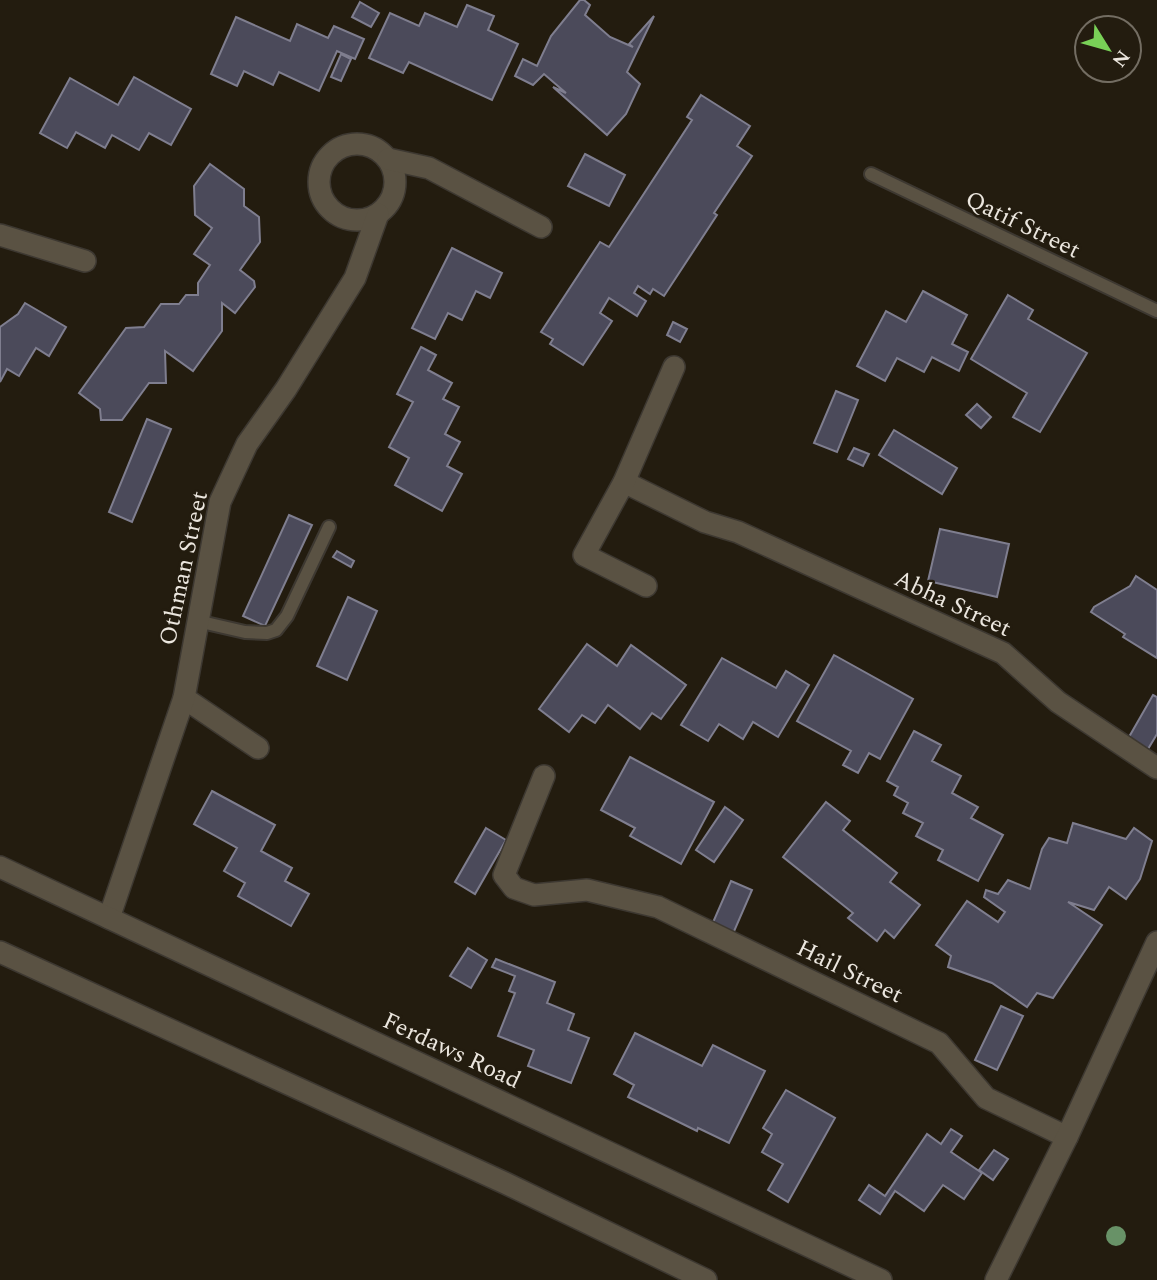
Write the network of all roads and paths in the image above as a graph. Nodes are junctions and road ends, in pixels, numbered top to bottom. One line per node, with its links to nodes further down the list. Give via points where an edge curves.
1 (388, 159): 3 (street, via 394,192); 3 (street, via 368,145 344,146 334,151 320,171 321,195 335,214 358,220); 4 (street, via 429,168)
2 (871, 174): 7 (lane, Qatif Street)
3 (378, 214): 12 (street, Othman Street, via 355,278 247,444 220,502)
4 (541, 227)
5 (0, 235): 6 (street)
6 (85, 261)
7 (1157, 311)
8 (674, 366): 9 (street)
9 (624, 482): 11 (street, via 584,555); 15 (street, Abha Street, via 1003,653 1058,702)
10 (329, 527): 12 (lane, via 276,630 246,632)
11 (646, 586)
12 (197, 621): 13 (street, Othman Street)
13 (184, 698): 14 (street); 18 (street, Othman Street)
14 (258, 748)
15 (1157, 768)
16 (544, 776): 21 (street, Hail Street, via 504,875 514,888 534,895 587,890 658,908 939,1043 986,1098)
17 (0, 867): 18 (street, Ferdaws Road)
18 (109, 918): 23 (street, Ferdaws Road)
19 (1157, 942): 21 (street)
20 (0, 952): 22 (street)
21 (1067, 1137): 24 (street)
22 (706, 1280)
23 (881, 1280)
24 (996, 1280)

